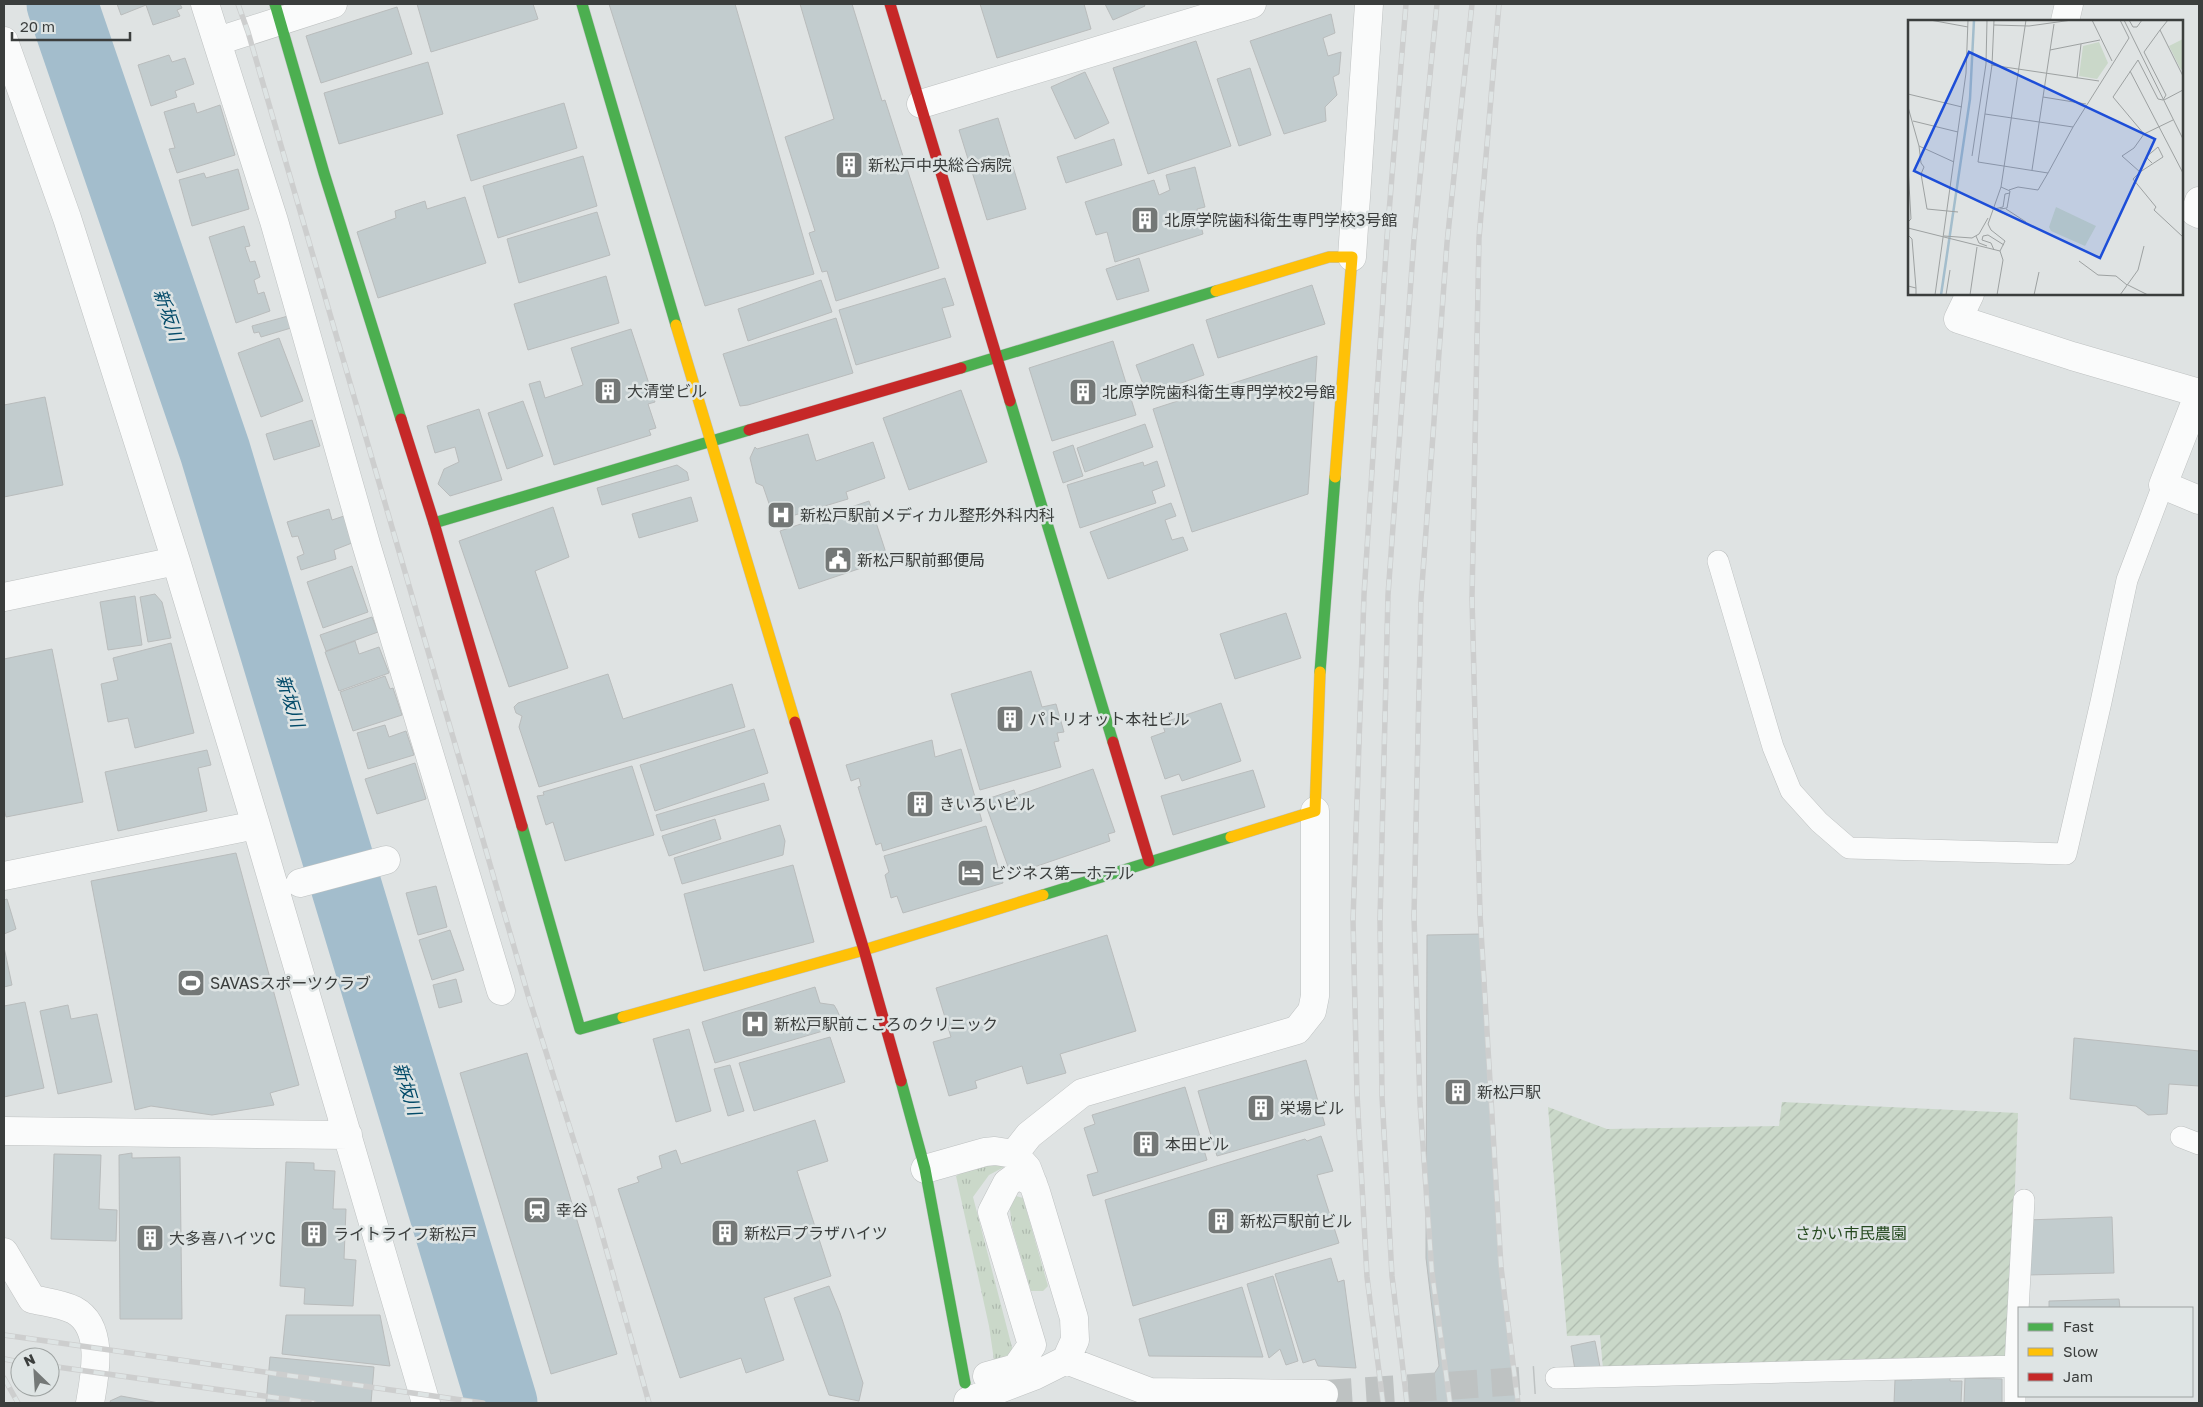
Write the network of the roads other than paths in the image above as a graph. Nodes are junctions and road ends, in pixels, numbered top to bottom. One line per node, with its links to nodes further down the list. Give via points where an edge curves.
1 (205, 4): 9 (street)
2 (333, 4): 7 (street)
3 (582, 4): 17 (street)
4 (890, 4): 10 (street)
5 (1252, 4): 10 (street)
6 (1369, 4): 13 (street)
7 (278, 12): 9 (street); 20 (street, via 324,173)
8 (4, 41): 21 (street, via 67,218)
9 (218, 41): 31 (street)
10 (921, 104): 15 (street)
11 (2199, 202): 12 (street, via 2195,212)
12 (2199, 214)
13 (1352, 257): 15 (street, via 1329,257); 24 (street, via 1320,666)
14 (1970, 295): 16 (street, via 1958,319)
15 (997, 357): 17 (street); 27 (street)
16 (2199, 393): 18 (street)
17 (710, 442): 20 (street); 30 (street)
18 (2163, 485): 19 (street); 22 (lane, via 2126,580 2066,854 1849,848 1819,822 1792,791 1773,747)
19 (2199, 500)
20 (434, 523): 30 (street, via 580,1029)
21 (176, 561): 23 (street); 25 (street)
22 (1718, 561)
23 (4, 597)
24 (1315, 811): 27 (street); 34 (street, via 1315,996 1312,1011 1297,1030 1082,1093 1029,1135)
25 (256, 825): 28 (street); 33 (street)
26 (386, 860): 29 (street)
27 (1149, 861): 30 (street)
28 (4, 876)
29 (300, 883)
30 (864, 950): 35 (street)
31 (501, 991)
32 (4, 1131): 33 (street)
33 (348, 1135): 47 (street)
34 (1014, 1154): 35 (street, via 985,1152); 36 (street, via 1027,1168)
35 (925, 1169): 45 (street)
36 (1033, 1183): 41 (street, via 1074,1318 1075,1340); 45 (street, via 1018,1175 1007,1183 992,1212 1032,1345 1016,1368)
37 (2024, 1200): 39 (lane)
38 (4, 1252): 46 (street, via 32,1299 71,1308 82,1315 89,1327 97,1354)
39 (2018, 1307)
40 (2018, 1311): 42 (lane)
41 (1066, 1360): 44 (street, via 1150,1392); 45 (street, via 1034,1376)
42 (2015, 1366): 43 (lane); 48 (lane)
43 (1556, 1378)
44 (1324, 1394)
45 (963, 1398)
46 (90, 1403)
47 (426, 1403)
48 (2015, 1403)

